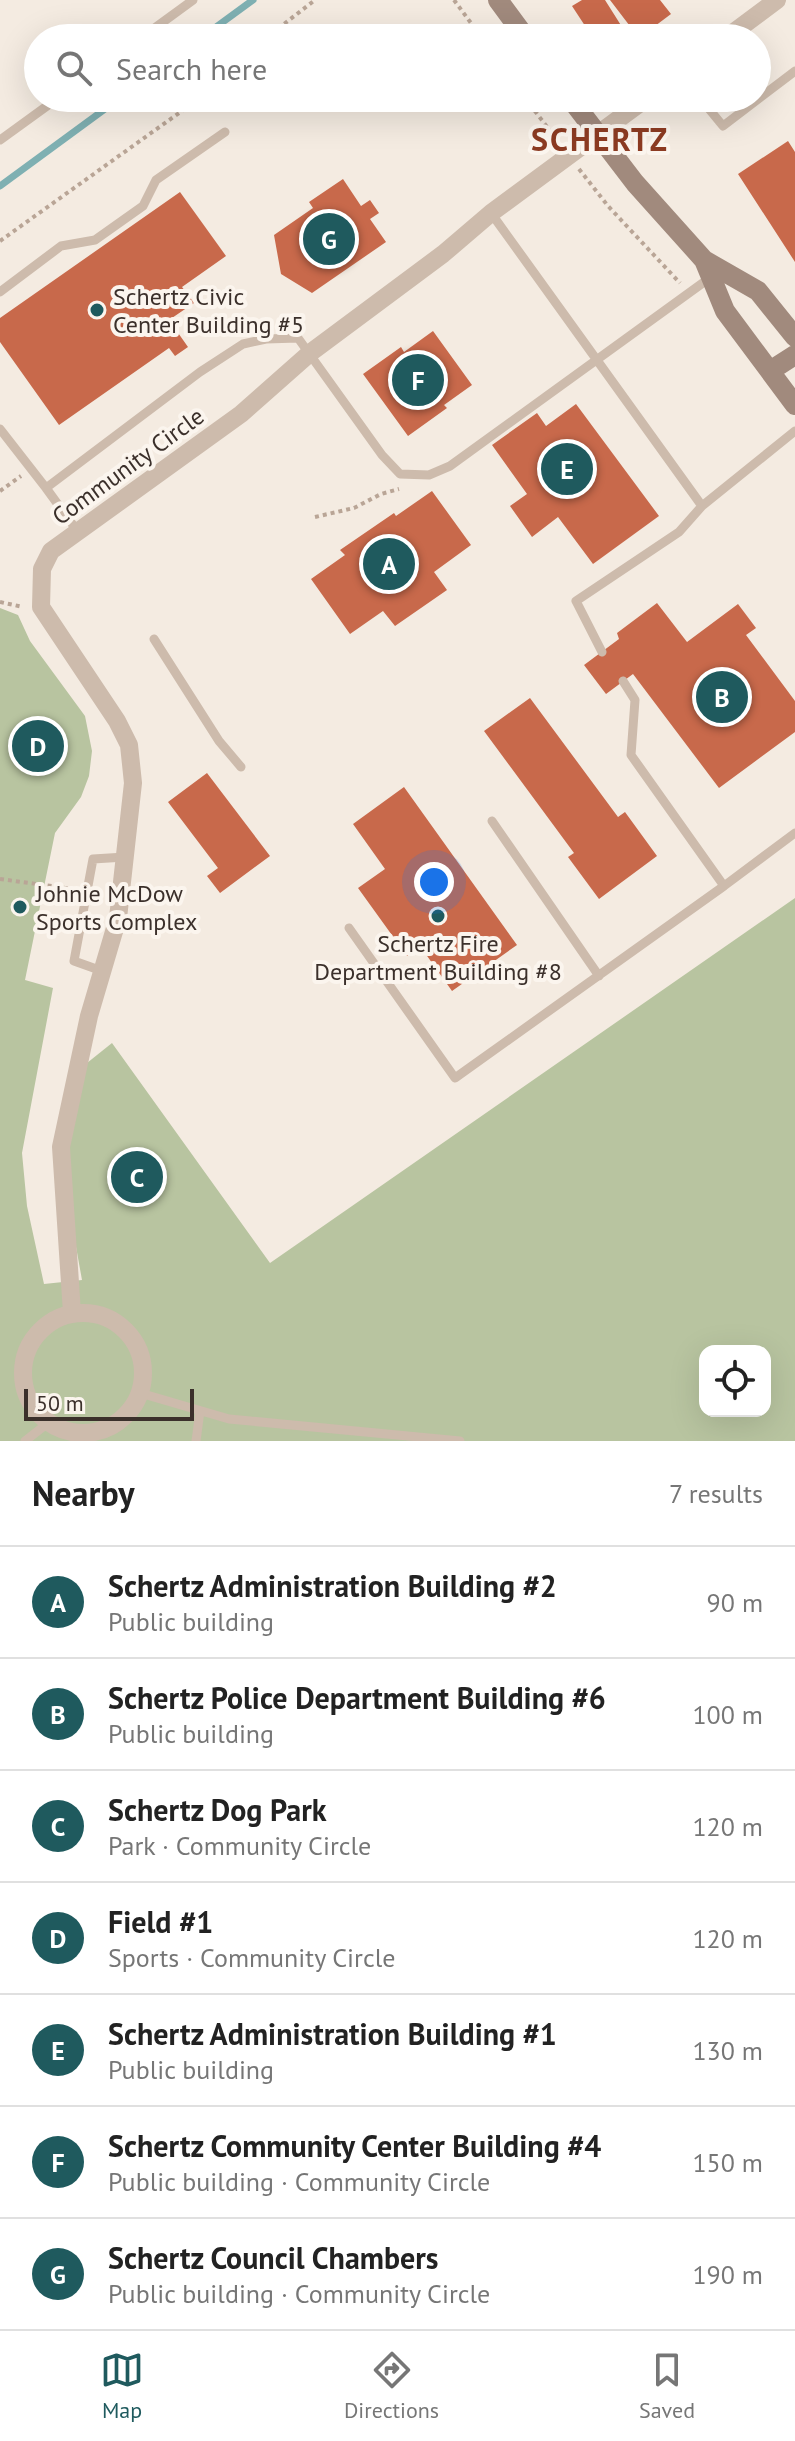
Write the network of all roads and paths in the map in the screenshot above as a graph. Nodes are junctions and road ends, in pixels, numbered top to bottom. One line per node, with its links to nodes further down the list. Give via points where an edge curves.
1 (193, 0): 6 (lane)
2 (315, 0): 7 (path)
3 (454, 0): 8 (path)
4 (777, 0): 10 (street)
5 (501, 1): 9 (main road)
6 (160, 24)
7 (284, 24)
8 (472, 24)
9 (517, 24)
10 (745, 24)
11 (795, 71): 12 (lane)
12 (771, 89)
13 (39, 112): 22 (lane)
14 (180, 112): 25 (path)
15 (536, 112): 23 (path)
16 (580, 112): 21 (main road)
17 (629, 112): 21 (street, Community Circle)
18 (712, 112): 19 (lane, via 723,126)
19 (741, 112)
20 (225, 132): 27 (lane, via 156,180 143,206 95,240 61,246)
21 (597, 136): 23 (street, Community Circle); 26 (main road)
22 (0, 140)
23 (569, 156): 24 (street, Community Circle); 28 (path)
24 (491, 213): 30 (street, Community Circle); 32 (lane)
25 (0, 241)
26 (708, 268): 28 (lane); 29 (main road, via 758,291); 33 (main road, via 725,311)
27 (0, 292)
28 (689, 293): 32 (lane)
29 (795, 337)
30 (310, 353): 38 (lane, via 400,474); 39 (lane, via 298,338 243,344); 43 (street, Community Circle, via 241,414)
31 (795, 355): 33 (main road)
32 (596, 358): 38 (lane, via 450,466); 41 (lane)
33 (770, 371): 34 (main road)
34 (795, 405)
35 (0, 429): 37 (lane)
36 (795, 431): 41 (lane)
37 (30, 469): 39 (lane); 40 (path)
38 (429, 475): 42 (path, via 419,485)
39 (46, 488): 43 (lane)
40 (0, 490)
41 (702, 506): 45 (lane, via 679,532 576,601)
42 (315, 517)
43 (78, 532): 50 (street, Community Circle, via 51,551 42,569 41,607 129,745 133,783)
44 (154, 639): 47 (lane)
45 (602, 652)
46 (623, 681): 52 (lane, via 635,700 631,755)
47 (241, 767)
48 (492, 821): 56 (lane)
49 (795, 833): 52 (lane)
50 (125, 857): 53 (lane, via 93,859); 55 (street, Community Circle, via 118,918)
51 (0, 879): 53 (path)
52 (724, 886): 56 (lane)
53 (87, 889): 55 (lane, via 74,961)
54 (349, 928): 56 (lane, via 455,1078)
55 (102, 971): 57 (street, Community Circle, via 61,1147)
56 (599, 976)
57 (72, 1313): 58 (street, via 96,1314 133,1337 143,1362); 60 (street, via 41,1330 23,1360 23,1384 32,1406)
58 (140, 1393): 59 (lane); 61 (street, via 133,1408)
59 (200, 1411): 63 (lane); 64 (lane, via 229,1419)
60 (48, 1423): 61 (street); 62 (lane)
61 (95, 1437)
62 (25, 1441)
63 (196, 1441)
64 (457, 1441)

